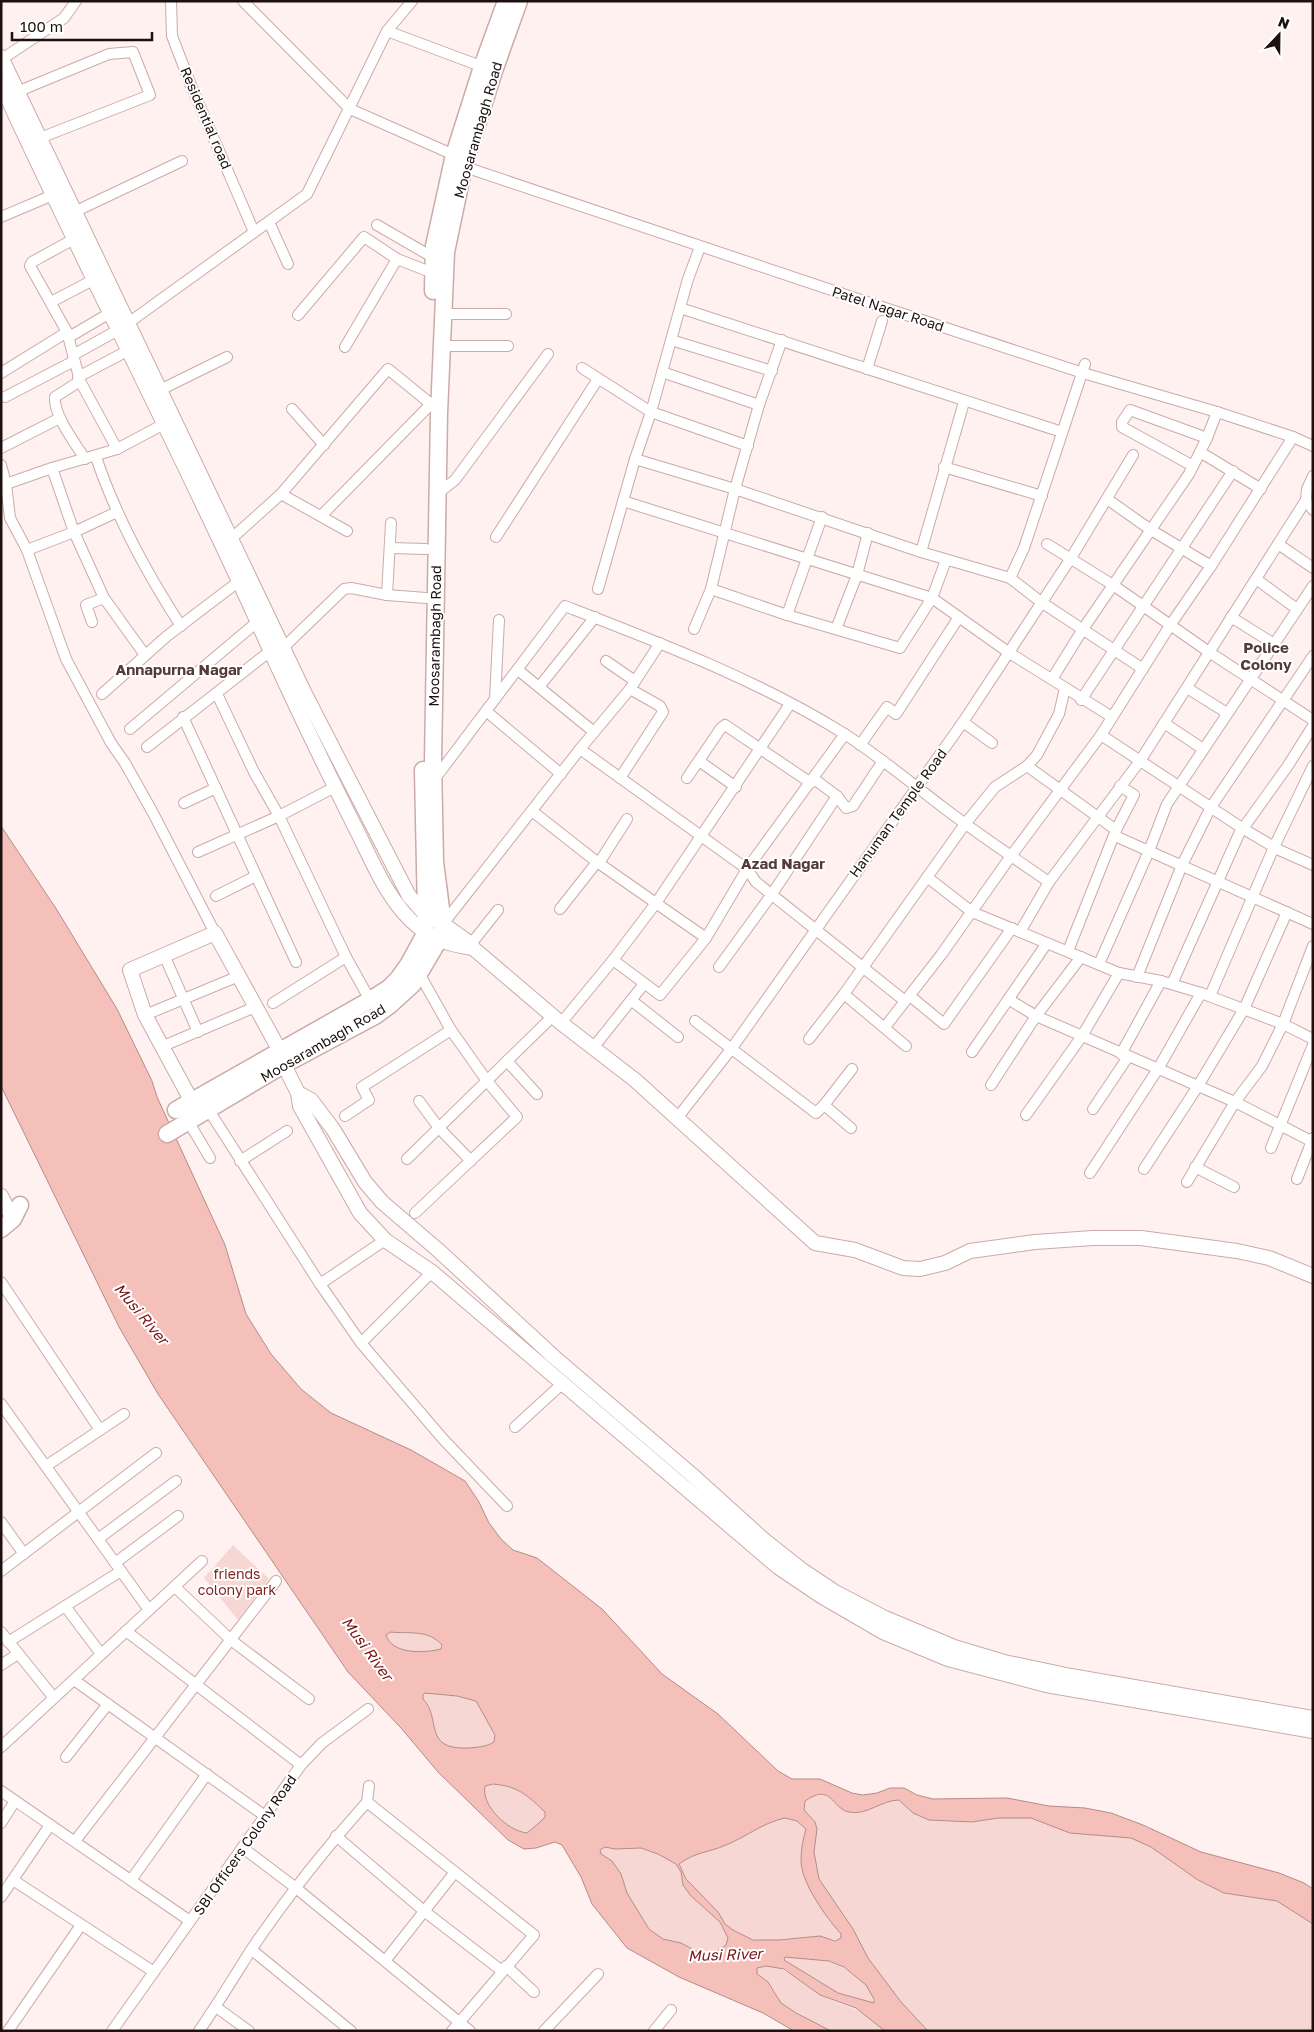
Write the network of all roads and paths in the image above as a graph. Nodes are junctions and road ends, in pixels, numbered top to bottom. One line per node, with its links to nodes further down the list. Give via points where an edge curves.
1 (76, 1): 8 (street, via 64,18)
2 (171, 1): 21 (street, Residential road, via 172,36)
3 (412, 1): 7 (street)
4 (506, 1): 9 (main road, Moosarambagh Road)
5 (519, 1): 9 (main road, Moosarambagh Road)
6 (244, 2): 12 (street)
7 (387, 30): 9 (street); 12 (street)
8 (2, 58): 11 (street)
9 (488, 69): 15 (main road, Moosarambagh Road)
10 (1, 84): 16 (street)
11 (19, 91): 13 (street); 13 (street, via 109,54 133,52 150,95)
12 (350, 109): 15 (street, Patel Nagar Road); 19 (street, via 307,194)
13 (40, 138): 17 (street)
14 (182, 161): 17 (street)
15 (457, 161): 23 (street, Patel Nagar Road); 26 (main road, Moosarambagh Road, via 434,246); 31 (main road, Moosarambagh Road, via 446,252)
16 (53, 195): 18 (street); 22 (street)
17 (74, 212): 35 (street)
18 (1, 217)
19 (269, 222): 21 (street); 25 (street)
20 (377, 224): 26 (street)
21 (254, 232): 35 (street)
22 (74, 239): 27 (street); 28 (street, via 30,263)
23 (700, 247): 29 (street); 47 (street, Patel Nagar Road)
24 (397, 258): 26 (street); 33 (street, via 364,237); 41 (street)
25 (288, 264)
26 (434, 266): 57 (main road, Moosarambagh Road)
27 (93, 280): 28 (street); 30 (street)
28 (51, 302): 36 (street)
29 (680, 308): 37 (street); 38 (street)
30 (110, 313): 35 (street); 36 (street)
31 (443, 314): 32 (street); 39 (main road, Moosarambagh Road)
32 (506, 314)
33 (298, 315)
34 (882, 320): 48 (street)
35 (124, 325): 42 (street); 45 (street); 54 (street)
36 (68, 335): 45 (street); 51 (street)
37 (671, 340): 49 (street); 50 (street)
38 (782, 340): 48 (street); 49 (street)
39 (442, 346): 40 (street); 85 (main road, Moosarambagh Road)
40 (508, 346)
41 (345, 347)
42 (130, 350): 52 (street); 63 (street)
43 (548, 354): 85 (street, via 455,480)
44 (227, 357): 54 (street)
45 (74, 358): 52 (street); 55 (street)
46 (582, 368): 53 (street)
47 (1084, 368): 61 (street, Patel Nagar Road); 64 (street)
48 (867, 369): 56 (street)
49 (772, 371): 58 (street)
50 (662, 372): 58 (street); 60 (street)
51 (1, 373)
52 (79, 379): 62 (street, via 55,398); 71 (street)
53 (598, 379): 60 (street); 101 (street)
54 (160, 390): 102 (street)
55 (5, 396)
56 (964, 402): 64 (street); 78 (street)
57 (431, 404): 67 (street, via 388,369); 93 (street); 107 (main road, Moosarambagh Road)
58 (759, 405): 68 (street)
59 (292, 409): 67 (street)
60 (651, 412): 68 (street); 75 (street)
61 (1217, 412): 65 (street, Patel Nagar Road); 66 (street)
62 (60, 418): 70 (street); 74 (street)
63 (164, 424): 71 (street); 118 (street)
64 (1062, 432): 87 (street)
65 (1293, 437): 69 (street, Patel Nagar Road); 84 (street)
66 (1207, 438): 72 (street); 77 (street, via 1130,410 1122,422 1122,427)
67 (324, 445): 86 (street)
68 (748, 446): 83 (street)
69 (1313, 446)
70 (1, 448)
71 (116, 449): 74 (street)
72 (1200, 452): 77 (street); 80 (street)
73 (1133, 455): 88 (street, Hanuman Temple Road)
74 (91, 458): 79 (street); 92 (street)
75 (635, 459): 83 (street); 90 (street)
76 (1, 465): 82 (street)
77 (1193, 466): 96 (street)
78 (944, 467): 87 (street); 109 (street)
79 (52, 468): 82 (street); 98 (street)
80 (1233, 471): 84 (street); 106 (street)
81 (1313, 476): 89 (street)
82 (6, 484): 108 (street, via 10,518)
83 (735, 489): 94 (street); 99 (street)
84 (1261, 489): 113 (street)
85 (438, 493): 192 (main road, Moosarambagh Road)
86 (281, 494): 93 (street); 102 (street)
87 (1042, 496): 116 (street)
88 (1107, 499): 96 (street); 111 (street, Hanuman Temple Road)
89 (1306, 500): 91 (street); 104 (street)
90 (623, 501): 99 (street); 122 (street)
91 (1313, 510)
92 (117, 512): 98 (street); 138 (street, via 150,578)
93 (321, 516): 97 (street)
94 (822, 517): 100 (street); 110 (street)
95 (391, 524): 105 (street)
96 (1151, 530): 106 (street); 119 (street)
97 (347, 531)
98 (74, 532): 108 (street); 124 (street)
99 (724, 532): 110 (street); 121 (street)
100 (868, 533): 109 (street); 115 (street)
101 (496, 537)
102 (231, 540): 144 (street)
103 (1047, 544): 111 (street)
104 (1278, 544): 114 (street); 117 (street)
105 (391, 548): 107 (street); 123 (street)
106 (1181, 548): 113 (street); 128 (street)
107 (426, 549): 125 (main road, Moosarambagh Road)
108 (27, 550): 238 (street, via 66,659 110,743 153,813)
109 (921, 552): 112 (street)
110 (806, 558): 115 (street); 130 (street)
111 (1071, 558): 119 (street); 127 (street, Hanuman Temple Road)
112 (946, 560): 116 (street); 126 (street)
113 (1212, 566): 137 (street)
114 (1313, 568)
115 (857, 575): 126 (street); 140 (street)
116 (1010, 578): 127 (street)
117 (1256, 579): 129 (street); 132 (street)
118 (238, 582): 136 (street); 138 (street)
119 (1114, 585): 128 (street); 141 (street)
120 (1313, 586): 129 (street)
121 (711, 588): 130 (street); 139 (street)
122 (598, 589)
123 (387, 596): 125 (street); 144 (street, via 344,589)
124 (104, 598): 135 (street, via 86,605); 149 (street)
125 (426, 598): 233 (main road, Moosarambagh Road, via 422,798)
126 (932, 598): 131 (street); 140 (street, via 900,648)
127 (1041, 602): 141 (street); 147 (street, Hanuman Temple Road)
128 (1144, 606): 137 (street); 145 (street)
129 (1297, 609): 143 (street)
130 (787, 615): 140 (street)
131 (960, 617): 147 (street); 179 (street, via 896,714 887,707)
132 (1231, 617): 143 (street); 148 (street)
133 (595, 618): 142 (street); 153 (street, via 565,606); 157 (street)
134 (499, 620): 162 (street)
135 (92, 622)
136 (257, 622): 146 (street); 174 (street)
137 (1171, 624): 148 (street); 152 (street)
138 (181, 626): 149 (street)
139 (694, 629)
140 (836, 629)
141 (1083, 629): 145 (street); 154 (street)
142 (660, 643): 156 (street); 165 (street)
143 (1274, 644): 155 (street)
144 (284, 647): 233 (street, via 409,896)
145 (1115, 650): 152 (street); 163 (street)
146 (269, 652): 161 (street); 196 (street)
147 (1008, 652): 154 (street); 171 (street, Hanuman Temple Road)
148 (1209, 652): 155 (street); 159 (street)
149 (145, 656): 160 (street)
150 (1313, 656): 164 (street)
151 (606, 661): 156 (street)
152 (1143, 669): 169 (street)
153 (518, 670): 157 (street); 162 (street)
154 (1052, 679): 158 (street)
155 (1251, 679): 164 (street); 167 (street)
156 (632, 685): 175 (street); 190 (street, via 660,706 663,712)
157 (539, 687): 175 (street)
158 (1065, 688): 163 (street); 187 (street, via 1059,714 1037,755)
159 (1187, 688): 167 (street); 172 (street)
160 (102, 694)
161 (217, 694): 168 (street); 205 (street)
162 (495, 700): 166 (street)
163 (1082, 700): 169 (street)
164 (1284, 700): 170 (street); 203 (street)
165 (790, 704): 176 (street); 183 (street)
166 (486, 711): 189 (street); 192 (street)
167 (1227, 713): 182 (street)
168 (183, 717): 180 (street); 199 (street)
169 (1112, 717): 177 (street)
170 (1313, 720)
171 (963, 722): 178 (street); 198 (street, Hanuman Temple Road)
172 (1164, 723): 182 (street); 185 (street)
173 (1313, 726): 209 (street)
174 (130, 729)
175 (594, 732): 181 (street)
176 (845, 734): 179 (street); 193 (street)
177 (1101, 735): 185 (street); 200 (street)
178 (992, 743)
179 (860, 745): 184 (street)
180 (147, 747)
181 (580, 749): 189 (street); 190 (street)
182 (1203, 749): 195 (street)
183 (760, 750): 186 (street, via 725,725); 193 (street); 197 (street)
184 (883, 760): 198 (street); 201 (street, via 853,806 846,808)
185 (1140, 761): 194 (street); 195 (street)
186 (699, 762): 191 (street); 197 (street)
187 (1027, 766): 200 (street); 208 (street, via 1013,768)
188 (1313, 766): 213 (street)
189 (561, 774): 204 (street)
190 (620, 778): 212 (street)
191 (687, 778)
192 (433, 781): 234 (main road, Moosarambagh Road, via 435,862)
193 (812, 781): 201 (street); 220 (street)
194 (1120, 786): 206 (street); 210 (street, via 1134,795)
195 (1178, 786): 203 (street); 214 (street, via 1167,804)
196 (335, 787): 205 (street); 239 (street, via 388,891 403,912)
197 (736, 787): 212 (street)
198 (917, 787): 208 (street); 236 (street, Hanuman Temple Road)
199 (216, 788): 202 (street); 211 (street)
200 (1061, 790): 206 (street); 216 (street)
201 (837, 796): 225 (street)
202 (184, 803)
203 (1211, 807): 209 (street); 219 (street)
204 (532, 811): 218 (street); 234 (street)
205 (279, 816): 211 (street); 246 (street)
206 (1097, 817): 210 (street); 224 (street)
207 (627, 819): 218 (street)
208 (965, 824): 216 (street); 222 (street)
209 (1242, 828): 213 (street); 223 (street)
210 (1115, 833): 214 (street); 244 (street)
211 (238, 834): 215 (street); 221 (street)
212 (700, 836): 220 (street); 228 (street)
213 (1274, 847): 217 (street); 227 (street)
214 (1149, 851): 219 (street); 250 (street)
215 (198, 852)
216 (1011, 856): 224 (street); 231 (street)
217 (1312, 861)
218 (598, 863): 228 (street); 230 (street)
219 (1182, 865): 223 (street); 256 (street)
220 (747, 869): 225 (street, via 756,882); 240 (street)
221 (256, 876): 226 (street); 249 (street)
222 (927, 877): 231 (street); 252 (street)
223 (1218, 881): 227 (street); 259 (street)
224 (1049, 882): 237 (street)
225 (772, 894): 236 (street); 251 (street)
226 (216, 896)
227 (1253, 897): 232 (street); 261 (street)
228 (656, 902): 240 (street); 248 (street)
229 (498, 910): 242 (street)
230 (560, 910)
231 (972, 912): 237 (street); 262 (street)
232 (1288, 912): 235 (street); 269 (street)
233 (426, 914): 234 (street); 239 (main road, Moosarambagh Road)
234 (443, 924): 239 (main road, Moosarambagh Road); 242 (street)
235 (1313, 924)
236 (816, 928): 252 (street); 286 (street, Hanuman Temple Road)
237 (1016, 930): 241 (street); 262 (street, via 944,1024)
238 (214, 933): 245 (street); 255 (street)
239 (432, 937): 242 (street); 254 (main road, Moosarambagh Road); 265 (main road, Moosarambagh Road, via 398,979)
240 (706, 938): 258 (street, via 660,995)
241 (1047, 944): 244 (street); 264 (street)
242 (473, 946): 272 (street)
243 (1313, 946): 274 (street)
244 (1068, 951): 247 (street)
245 (164, 955): 263 (street); 270 (street, via 130,970)
246 (346, 957): 265 (street); 267 (street)
247 (1081, 957): 250 (street); 271 (street)
248 (613, 960): 258 (street); 272 (street)
249 (296, 962)
250 (1099, 964): 253 (street)
251 (720, 967)
252 (863, 968): 260 (street); 262 (street)
253 (1119, 973): 256 (street); 278 (street)
254 (420, 974): 276 (street); 289 (main road, Moosarambagh Road, via 407,991 375,1016)
255 (239, 976): 263 (street); 268 (street)
256 (1137, 977): 257 (street)
257 (1161, 981): 259 (street); 288 (street)
258 (644, 984): 266 (street)
259 (1172, 984): 261 (street)
260 (844, 994): 275 (street); 280 (street)
261 (1206, 995): 269 (street); 292 (street)
262 (908, 998): 275 (street)
263 (184, 999): 270 (street); 277 (street)
264 (1008, 999): 271 (street); 287 (street)
265 (370, 1000): 289 (main road, Moosarambagh Road)
266 (631, 1000): 279 (street); 285 (street)
267 (273, 1003)
268 (256, 1007): 277 (street); 289 (street)
269 (1244, 1009): 274 (street); 295 (street)
270 (145, 1015): 284 (street)
271 (1036, 1016): 278 (street); 294 (street)
272 (557, 1020): 285 (street); 290 (street)
273 (695, 1021): 286 (street)
274 (1283, 1024): 281 (street); 300 (street, via 1262,1066)
275 (885, 1027): 283 (street)
276 (452, 1030): 293 (street); 306 (street, via 362,1086 369,1100)
277 (198, 1032): 284 (street)
278 (1082, 1036): 288 (street); 305 (street)
279 (678, 1037)
280 (809, 1039)
281 (1313, 1039)
282 (1313, 1044): 309 (street)
283 (906, 1046)
284 (161, 1047): 298 (street)
285 (593, 1048): 307 (street)
286 (732, 1048): 301 (street, via 816,1113); 307 (street, Hanuman Temple Road)
287 (972, 1052)
288 (1125, 1056): 292 (street); 303 (street)
289 (282, 1058): 296 (street); 298 (main road, Moosarambagh Road); 302 (main road, Moosarambagh Road)
290 (507, 1061): 293 (street); 297 (street)
291 (852, 1069): 301 (street)
292 (1158, 1069): 295 (street); 322 (street)
293 (487, 1081): 310 (street); 319 (street, via 517,1117)
294 (991, 1085)
295 (1198, 1086): 300 (street); 321 (street)
296 (298, 1093): 327 (street, via 300,1106 360,1213); 367 (street, via 310,1100 333,1129 365,1182 382,1202 764,1540 835,1592 885,1618 954,1647 1004,1662)
297 (537, 1094)
298 (192, 1100): 304 (main road, Moosarambagh Road)
299 (419, 1101): 310 (street)
300 (1235, 1102): 309 (street); 320 (street)
301 (824, 1105): 311 (street)
302 (208, 1109): 308 (main road, Moosarambagh Road); 318 (street)
303 (1093, 1109)
304 (176, 1110)
305 (1026, 1115)
306 (345, 1116)
307 (678, 1117): 329 (street, via 815,1243 855,1250 903,1268 920,1269 945,1263 970,1251 1034,1242 1118,1237 1268,1258)
308 (188, 1121): 313 (main road, Moosarambagh Road); 316 (street)
309 (1281, 1126): 314 (street); 315 (street)
310 (439, 1128): 317 (street); 319 (street)
311 (851, 1128)
312 (287, 1131): 318 (street)
313 (167, 1134)
314 (1312, 1141): 323 (street)
315 (1272, 1148)
316 (210, 1158)
317 (407, 1159)
318 (240, 1160): 331 (street)
319 (471, 1161): 326 (street)
320 (1195, 1167): 324 (street); 325 (street)
321 (1144, 1169)
322 (1090, 1174)
323 (1297, 1179)
324 (1187, 1182)
325 (1234, 1187)
326 (415, 1213)
327 (384, 1240): 328 (street); 331 (street)
328 (432, 1272): 332 (street); 333 (street)
329 (1313, 1276)
330 (1, 1282): 337 (street)
331 (320, 1284): 332 (street)
332 (360, 1343): 341 (street, via 443,1439)
333 (563, 1383): 336 (street); 368 (street, via 778,1567 883,1632 948,1659 1046,1685)
334 (3, 1410): 339 (street)
335 (124, 1414): 337 (street)
336 (515, 1427)
337 (100, 1430): 339 (street)
338 (156, 1453): 342 (street)
339 (46, 1466): 342 (street)
340 (176, 1481): 345 (street)
341 (507, 1506)
342 (79, 1512): 345 (street); 346 (street)
343 (178, 1516): 348 (street)
344 (1, 1522): 346 (street)
345 (98, 1540): 348 (street)
346 (24, 1554): 349 (street)
347 (202, 1561): 351 (street)
348 (118, 1567): 352 (street); 353 (street)
349 (1, 1571)
350 (276, 1581): 356 (street)
351 (176, 1586): 353 (street); 356 (street)
352 (65, 1606): 357 (street); 359 (street)
353 (149, 1610): 354 (street)
354 (126, 1631): 359 (street); 362 (street, SBI Officers Colony Road)
355 (1, 1632): 357 (street)
356 (231, 1640): 362 (street); 364 (street)
357 (8, 1642): 358 (street)
358 (18, 1654): 360 (street); 363 (street)
359 (101, 1654): 361 (street)
360 (1, 1665)
361 (74, 1680): 363 (street); 365 (street)
362 (196, 1685): 369 (street); 372 (street, SBI Officers Colony Road)
363 (54, 1698): 370 (street)
364 (310, 1699)
365 (108, 1704): 369 (street); 371 (street)
366 (368, 1708): 372 (street, via 322,1743)
367 (1313, 1718)
368 (1313, 1731)
369 (155, 1737): 373 (street); 382 (street)
370 (2, 1744)
371 (66, 1757)
372 (301, 1765): 378 (street, SBI Officers Colony Road)
373 (207, 1774): 378 (street); 386 (street)
374 (369, 1786): 377 (street)
375 (1, 1791): 376 (street)
376 (15, 1801): 379 (street); 380 (street)
377 (367, 1802): 381 (street); 384 (street)
378 (265, 1816): 383 (street, SBI Officers Colony Road)
379 (1, 1823)
380 (50, 1825): 382 (street); 385 (street)
381 (336, 1836): 387 (street); 389 (street)
382 (75, 1841): 386 (street)
383 (243, 1848): 387 (street); 390 (street, SBI Officers Colony Road)
384 (455, 1872): 389 (street); 394 (street, via 534,1934)
385 (13, 1880): 388 (street); 391 (street)
386 (131, 1880): 390 (street)
387 (296, 1888): 392 (street); 393 (street)
388 (1, 1897)
389 (424, 1911): 393 (street); 394 (street)
390 (190, 1921): 395 (street, SBI Officers Colony Road)
391 (81, 1925): 395 (street); 403 (street)
392 (252, 1950): 398 (street); 406 (street)
393 (385, 1961): 400 (street)
394 (504, 1969): 397 (street); 400 (street)
395 (154, 1972): 402 (street, SBI Officers Colony Road)
396 (598, 1974): 409 (street)
397 (534, 1992)
398 (216, 2007): 404 (street); 405 (street)
399 (671, 2010): 410 (street)
400 (460, 2022): 407 (street); 408 (street)
401 (1, 2027): 403 (street)
402 (117, 2029)
403 (8, 2031)
404 (198, 2031)
405 (249, 2031)
406 (351, 2031)
407 (452, 2031)
408 (470, 2031)
409 (544, 2031)
410 (654, 2031)

